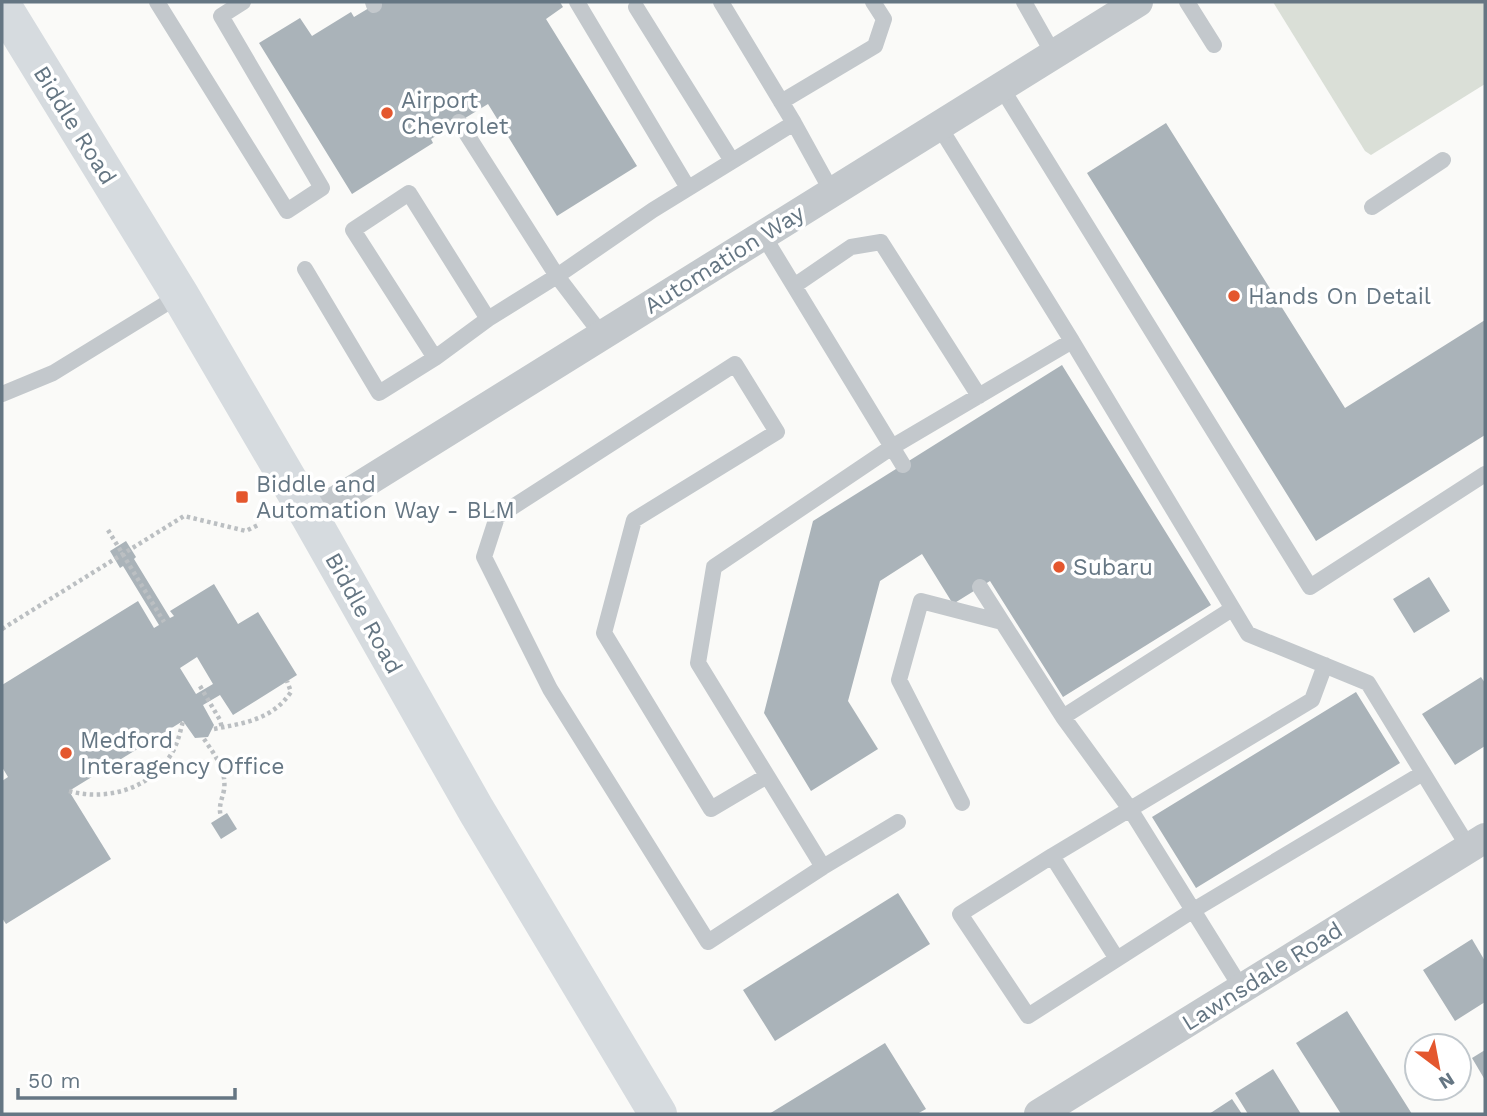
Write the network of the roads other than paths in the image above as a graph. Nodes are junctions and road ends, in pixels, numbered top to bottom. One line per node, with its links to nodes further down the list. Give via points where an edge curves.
1 (158, 2): 2 (lane, via 287,211 322,188 221,16)
2 (243, 2)
3 (577, 2): 20 (lane)
4 (721, 2): 14 (lane)
5 (873, 2): 14 (lane, via 884,19 875,46)
6 (1024, 2): 12 (lane)
7 (1139, 2): 12 (street, Automation Way)
8 (1187, 2): 11 (lane)
9 (2, 5): 27 (main road, Biddle Road)
10 (636, 7): 19 (lane)
11 (1214, 45)
12 (1054, 55): 13 (street, Automation Way)
13 (1002, 87): 17 (street, Automation Way); 36 (lane, via 1310,587)
14 (781, 102): 16 (lane)
15 (459, 122): 25 (lane)
16 (794, 123): 19 (lane); 21 (lane)
17 (939, 126): 21 (street, Automation Way); 30 (lane)
18 (1443, 160): 22 (lane)
19 (732, 161): 20 (lane)
20 (688, 188): 25 (lane)
21 (832, 192): 23 (street, Automation Way)
22 (1372, 207)
23 (763, 235): 26 (lane); 29 (street, Automation Way)
24 (305, 269): 31 (lane, via 379,393)
25 (557, 276): 28 (lane); 29 (lane)
26 (794, 286): 33 (lane, via 851,247 881,242); 34 (lane)
27 (180, 295): 32 (lane, via 53,373); 37 (main road, Biddle Road)
28 (488, 319): 31 (lane); 31 (lane, via 410,193 353,230)
29 (602, 335): 37 (street, Automation Way)
30 (1072, 341): 33 (lane); 39 (lane)
31 (435, 358)
32 (2, 394)
33 (979, 396): 34 (lane)
34 (892, 447): 35 (lane); 44 (lane, via 714,567 698,663)
35 (903, 465)
36 (1485, 474)
37 (310, 517): 54 (main road, Biddle Road, via 475,810)
38 (980, 587): 40 (lane)
39 (1232, 609): 41 (lane, via 1248,634); 42 (lane)
40 (1002, 622): 42 (lane); 45 (lane, via 921,601 899,680)
41 (1325, 665): 43 (lane, via 1368,683); 46 (lane, via 1312,699)
42 (1063, 717): 46 (lane)
43 (1423, 773): 48 (lane); 51 (lane)
44 (767, 776): 50 (lane); 50 (lane, via 711,809 604,633 634,520 777,432 735,364 497,517 484,557 550,689 708,942)
45 (962, 803)
46 (1130, 809): 49 (lane); 51 (lane)
47 (898, 822): 50 (lane)
48 (1477, 843): 53 (street, Lawnsdale Road)
49 (1052, 856): 52 (lane); 52 (lane, via 960,914 1028,1016)
50 (823, 867)
51 (1192, 911): 52 (lane); 53 (lane)
52 (1116, 958)
53 (1242, 989): 55 (street, Lawnsdale Road)
54 (658, 1114)
55 (1039, 1114)

